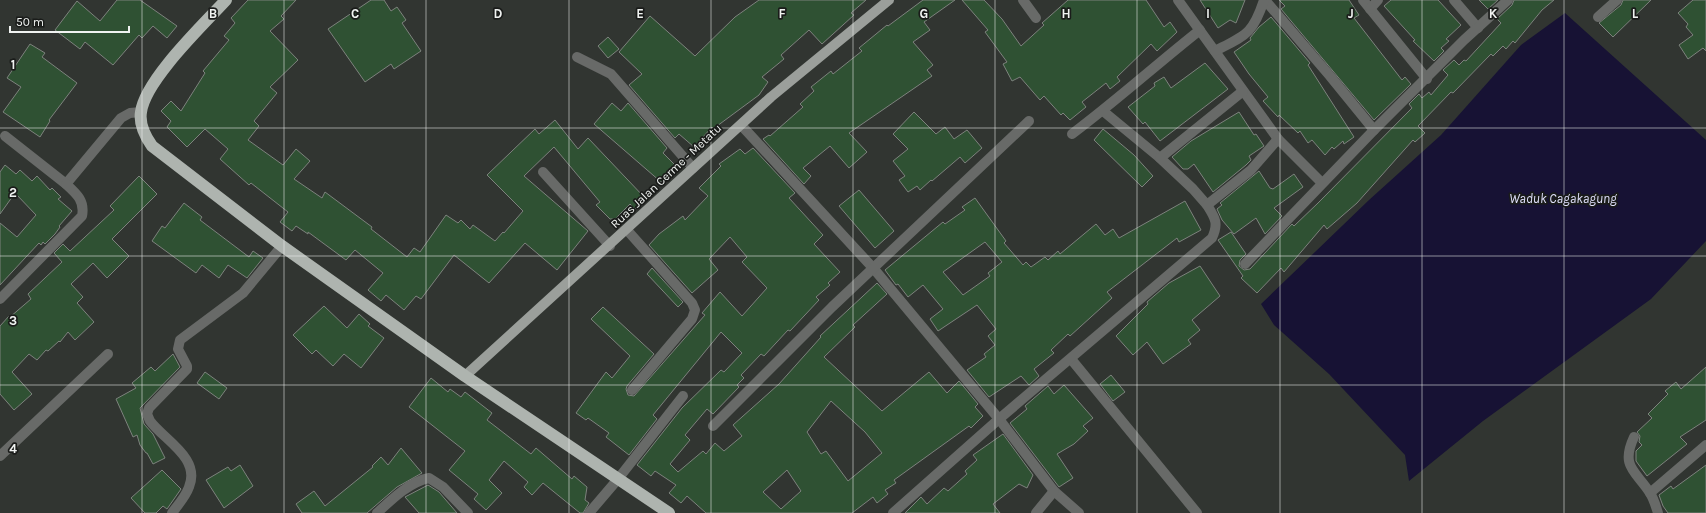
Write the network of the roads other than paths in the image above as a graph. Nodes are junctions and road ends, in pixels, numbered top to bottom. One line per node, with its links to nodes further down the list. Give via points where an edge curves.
1 (226, 0): 21 (highway, via 171,59 149,91)
2 (889, 0): 23 (main road, Ruas Jalan Cerme - Metatu, via 771,97)
3 (1023, 0): 13 (street)
4 (1178, 0): 15 (street)
5 (1264, 0): 16 (street, via 1258,20 1249,32); 24 (street)
6 (1363, 0): 11 (street)
7 (1378, 0): 11 (street)
8 (1454, 0): 14 (street)
9 (1508, 0): 14 (street)
10 (1617, 0): 12 (street)
11 (1370, 9): 18 (street)
12 (1598, 17)
13 (1036, 18)
14 (1478, 28): 18 (street)
15 (1200, 30): 16 (street); 20 (street)
16 (1215, 50): 19 (street)
17 (577, 57): 29 (street, via 611,74)
18 (1427, 79): 24 (street)
19 (1243, 91): 27 (street); 28 (street)
20 (1103, 111): 25 (street); 28 (street)
21 (141, 112): 32 (street, via 130,113 121,118); 35 (highway, via 144,133 152,146)
22 (1029, 121): 38 (street)
23 (741, 125): 29 (main road, Ruas Jalan Cerme - Metatu); 38 (street)
24 (1374, 130): 31 (street)
25 (1072, 134)
26 (2, 137): 32 (street)
27 (1278, 139): 31 (street); 33 (street, via 1251,170)
28 (1160, 158): 33 (street)
29 (693, 168): 34 (main road, Ruas Jalan Cerme - Metatu)
30 (543, 172): 36 (street)
31 (1322, 183): 37 (street)
32 (66, 184): 39 (street, via 83,202 82,216)
33 (1208, 205): 41 (street, via 1217,228 1212,238)
34 (627, 230): 36 (main road, Ruas Jalan Cerme - Metatu); 43 (street, via 692,303 695,310 692,319)
35 (282, 246): 42 (highway); 53 (street, via 243,293 180,340 178,349 187,369 149,408 147,414 150,421 188,461 192,473 189,487)
36 (610, 246): 42 (main road, Ruas Jalan Cerme - Metatu)
37 (1245, 264)
38 (874, 270): 45 (street); 46 (street, via 832,307)
39 (0, 299)
40 (108, 354): 49 (street)
41 (1071, 359): 45 (street); 61 (street)
42 (465, 376): 50 (highway)
43 (632, 390)
44 (682, 396): 50 (street)
45 (999, 419): 51 (street); 58 (street)
46 (713, 426)
47 (1634, 437): 52 (street, via 1628,449 1633,473)
48 (1706, 446): 52 (street)
49 (0, 456)
50 (618, 479): 56 (street); 57 (highway)
51 (1054, 491): 59 (street); 60 (street)
52 (1650, 493): 62 (street)
53 (172, 513)
54 (376, 513): 55 (street, via 406,488 429,478 443,487)
55 (468, 513)
56 (589, 513)
57 (669, 513)
58 (893, 513)
59 (1036, 513)
60 (1079, 513)
61 (1197, 513)
62 (1658, 513)

